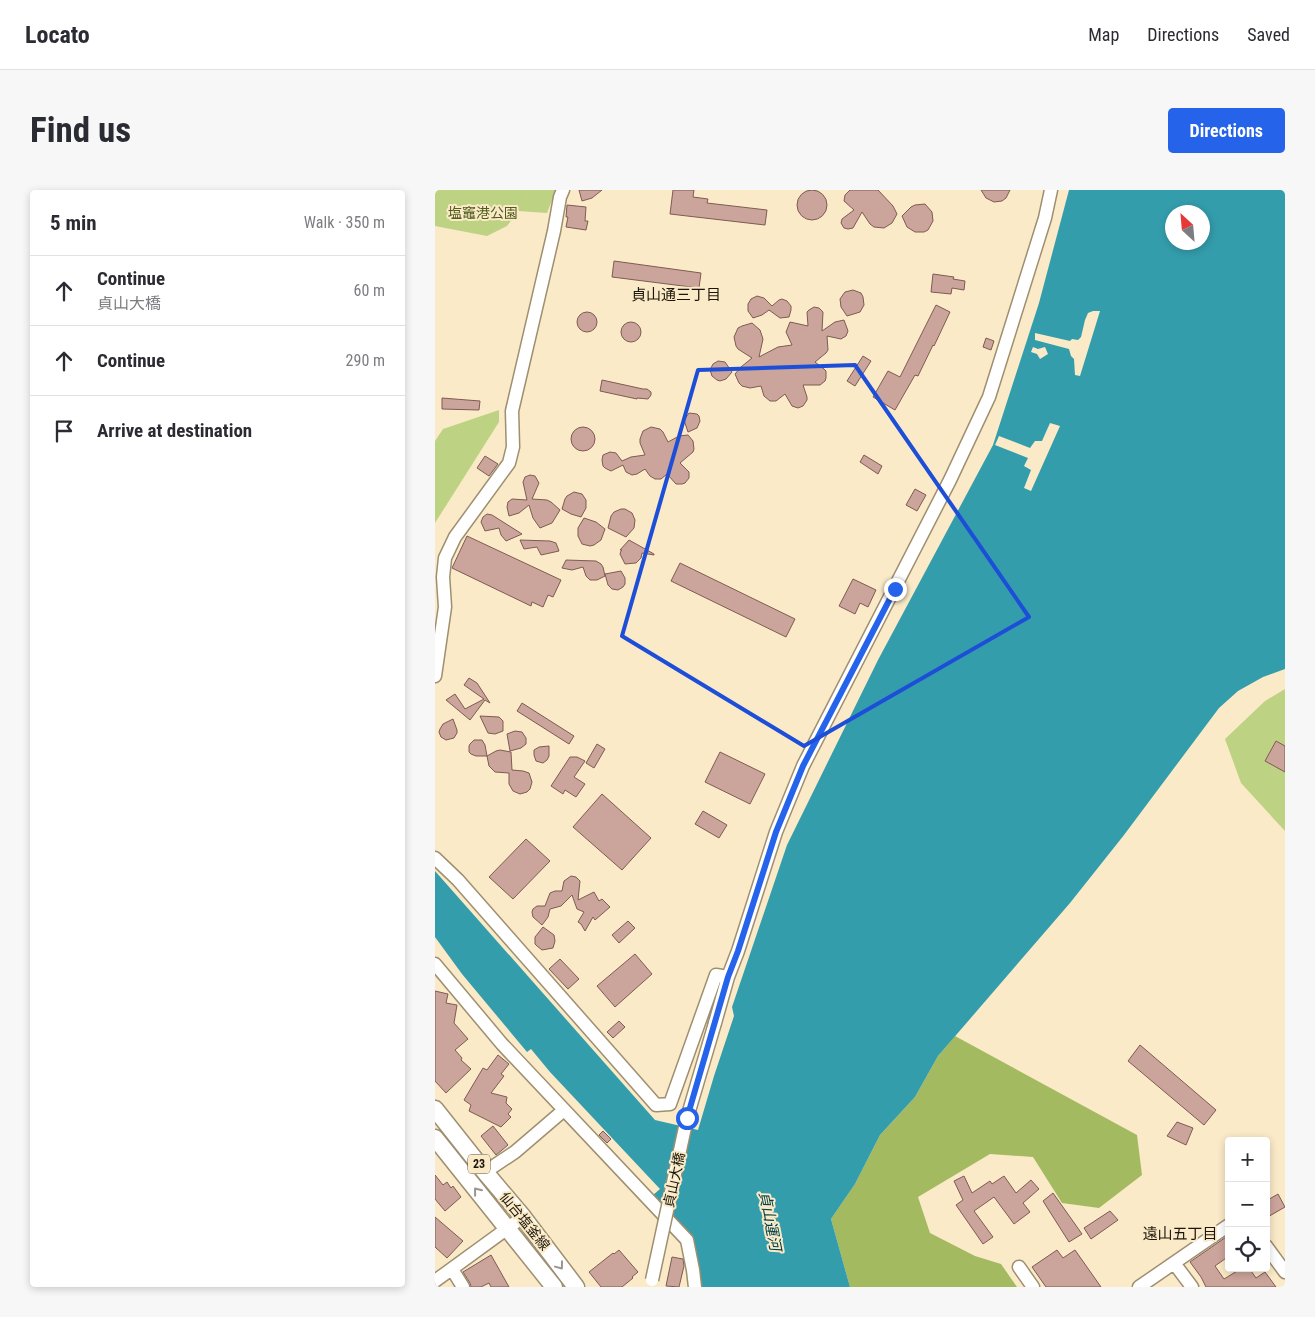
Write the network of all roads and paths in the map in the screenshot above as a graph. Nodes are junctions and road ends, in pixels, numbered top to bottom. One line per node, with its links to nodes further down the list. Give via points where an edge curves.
1 (563, 190): 3 (street, via 512,410 513,447 509,463 455,537 445,558 445,607)
2 (1051, 190): 6 (street, 貞山大橋, via 989,397 946,488 803,766 776,832)
3 (435, 676)
4 (435, 858): 6 (street, via 656,1104 670,1104 716,975)
5 (435, 964): 8 (street, via 502,1044)
6 (728, 977): 20 (street, 貞山大橋, bridge, via 687,1118)
7 (435, 1109): 10 (main road, 仙台塩釜線 / 23)
8 (564, 1110): 10 (street, via 515,1152); 24 (street, via 687,1240)
9 (435, 1138): 13 (main road, 仙台塩釜線 / 23, one-way to 9)
10 (485, 1172): 11 (main road, 仙台塩釜線 / 23)
11 (523, 1217): 13 (street); 23 (main road, 仙台塩釜線 / 23, one-way to 23)
12 (1226, 1227): 15 (street)
13 (507, 1229): 17 (street); 22 (main road, 仙台塩釜線 / 23)
14 (1270, 1251): 18 (street)
15 (1174, 1263): 26 (street); 27 (street)
16 (1019, 1267): 25 (street)
17 (452, 1269): 19 (street); 21 (street)
18 (1285, 1272)
19 (435, 1281)
20 (651, 1283)
21 (463, 1287)
22 (554, 1287)
23 (576, 1287)
24 (695, 1287)
25 (1033, 1287)
26 (1139, 1287)
27 (1192, 1287)

